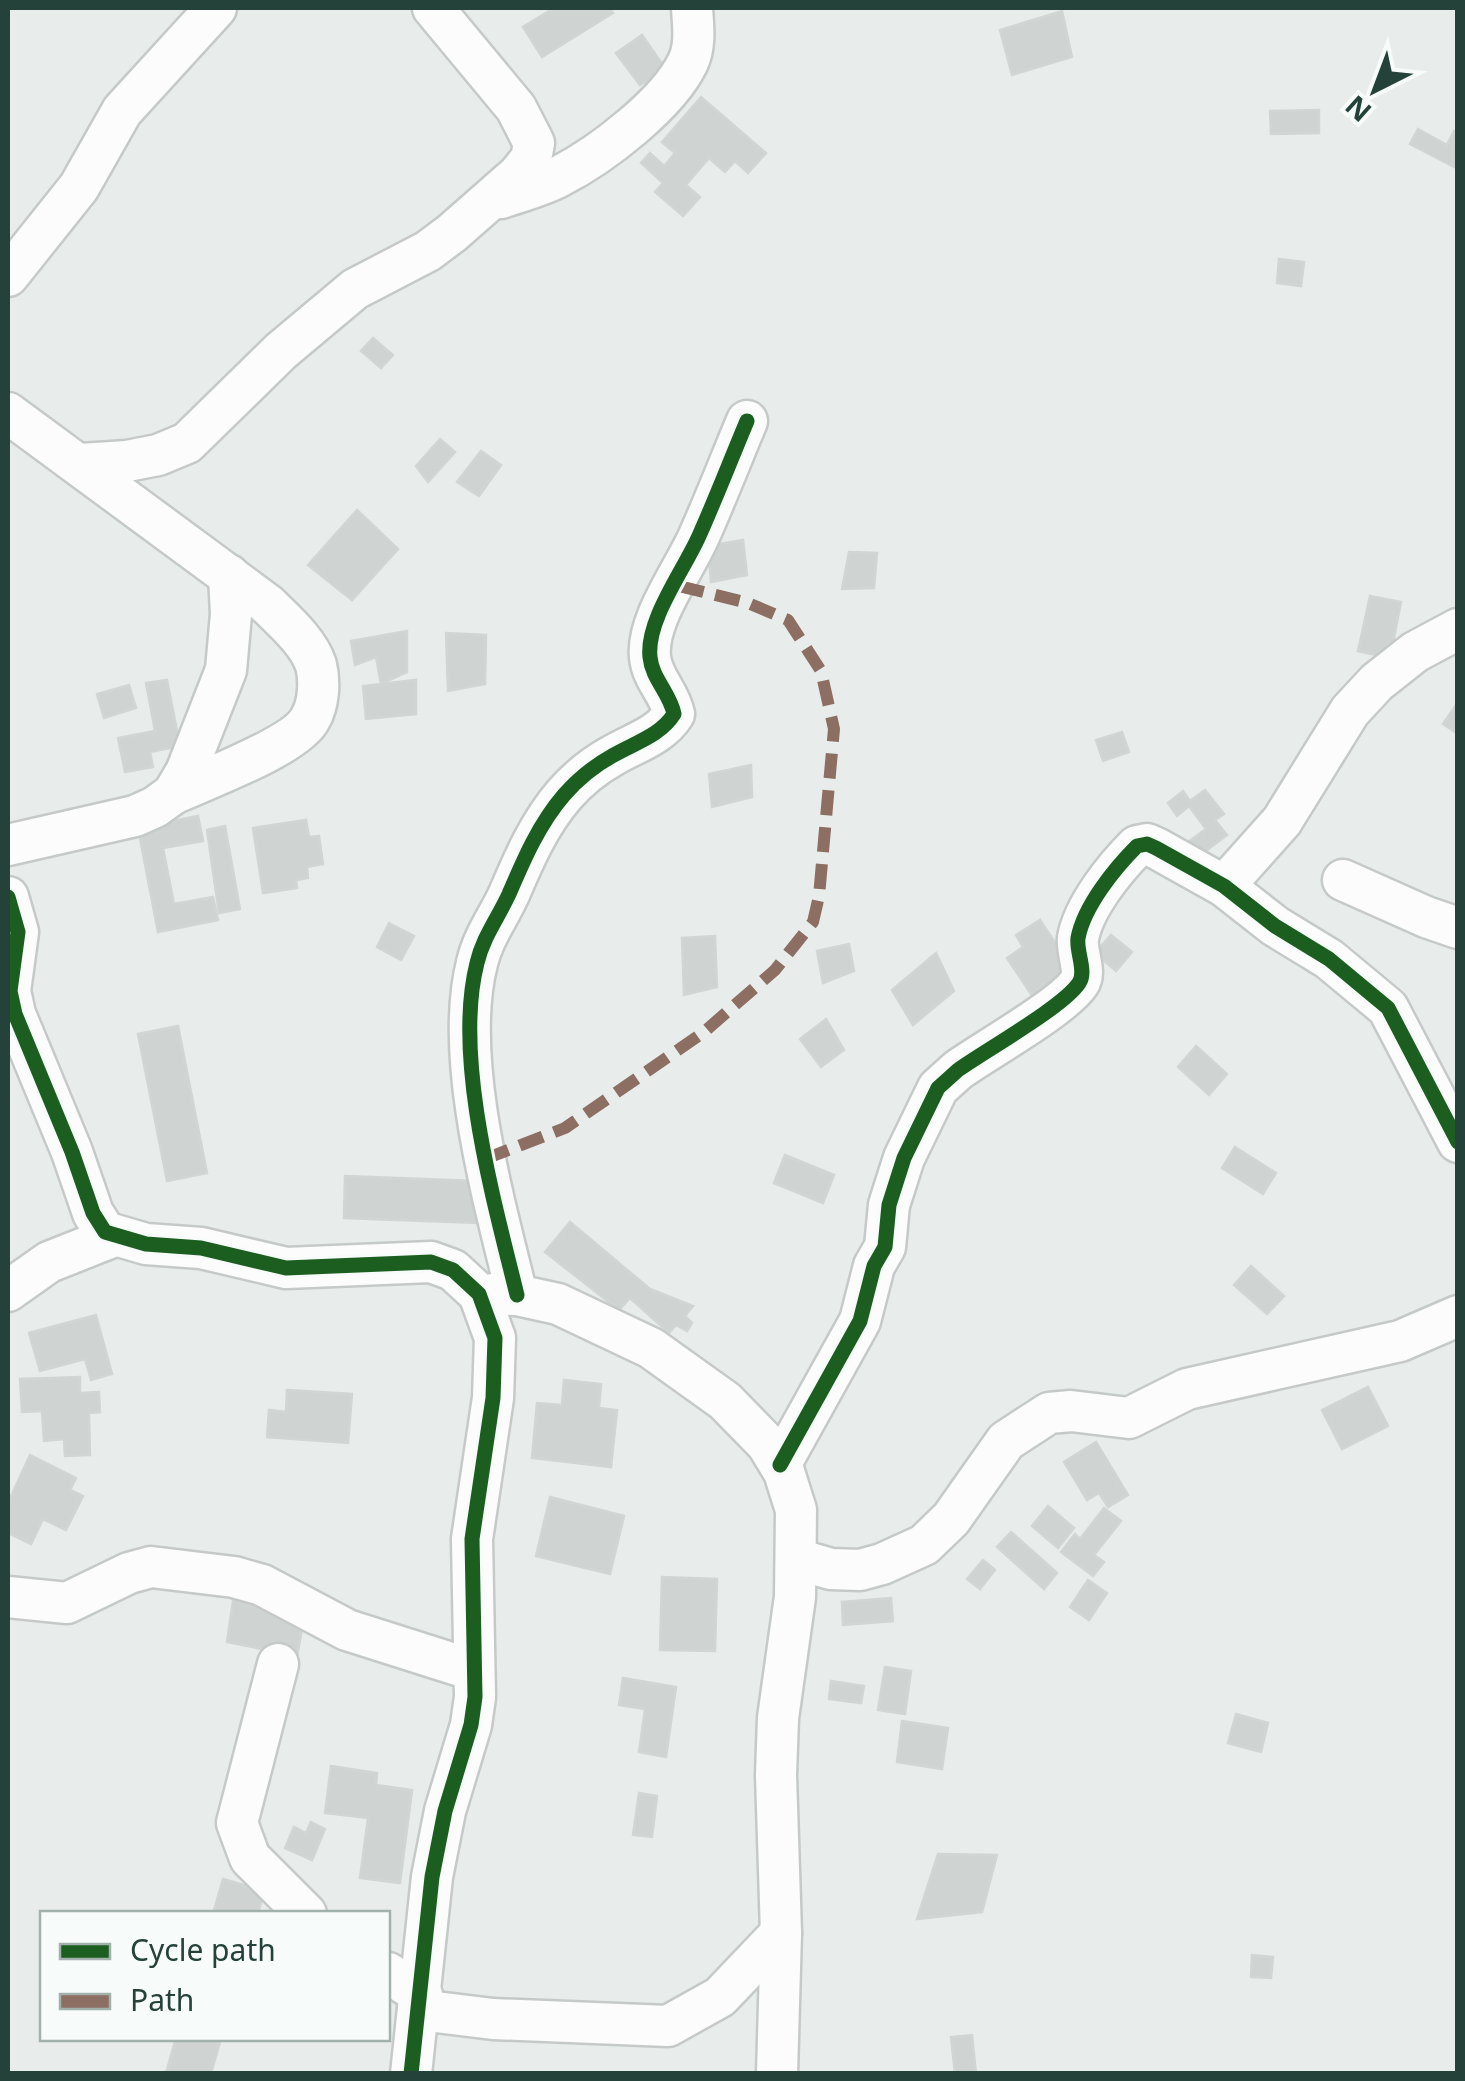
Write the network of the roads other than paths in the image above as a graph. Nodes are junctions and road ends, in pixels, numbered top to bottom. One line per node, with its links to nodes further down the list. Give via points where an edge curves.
1 (216, 8): 5 (street, via 122,111 89,173)
2 (433, 8): 4 (street, via 516,108 534,143 518,175)
3 (692, 8): 4 (street, via 692,50 668,92 559,177)
4 (486, 202): 8 (street, via 428,251 355,289 320,316 187,443 127,462)
5 (8, 276)
6 (8, 412): 8 (street)
7 (747, 421): 20 (street, via 650,644 650,662 674,714 564,794 524,858 476,964 470,1004)
8 (81, 464): 9 (street)
9 (230, 575): 11 (street, via 226,670); 11 (street, via 298,636 315,663 319,688 310,720 286,741)
10 (1458, 629): 14 (street, via 1415,652 1350,711 1282,821)
11 (174, 794): 12 (street, via 135,816)
12 (8, 845)
13 (1343, 880): 16 (street)
14 (1224, 886): 17 (street, via 1388,1008); 22 (street, via 1148,844 1137,846 1083,923 1077,942 1080,983 938,1088 904,1158 860,1321)
15 (8, 897): 18 (street, via 18,932 10,991 14,1014 93,1213)
16 (1458, 928)
17 (1458, 1142)
18 (112, 1237): 19 (street, via 49,1262); 20 (street, via 286,1268 430,1262)
19 (8, 1290)
20 (498, 1294): 22 (street, via 558,1304 651,1348 726,1401); 26 (street, via 493,1398 472,1539)
21 (1458, 1316): 23 (street, via 1400,1341 1188,1388 1129,1418 1048,1413 1006,1441 952,1519 924,1545 860,1570)
22 (780, 1465): 23 (street, via 796,1510)
23 (796, 1558): 28 (street, via 778,1718)
24 (8, 1597): 26 (street, via 68,1603 151,1567 234,1576 347,1630)
25 (278, 1664): 27 (street, via 236,1823 250,1858)
26 (472, 1670): 30 (street, via 471,1725 432,1876)
27 (303, 1911)
28 (781, 1933): 30 (street, via 720,1997 668,2026 493,2019); 32 (street)
29 (390, 1975): 30 (street)
30 (421, 2002): 31 (street)
31 (411, 2074)
32 (777, 2074)

